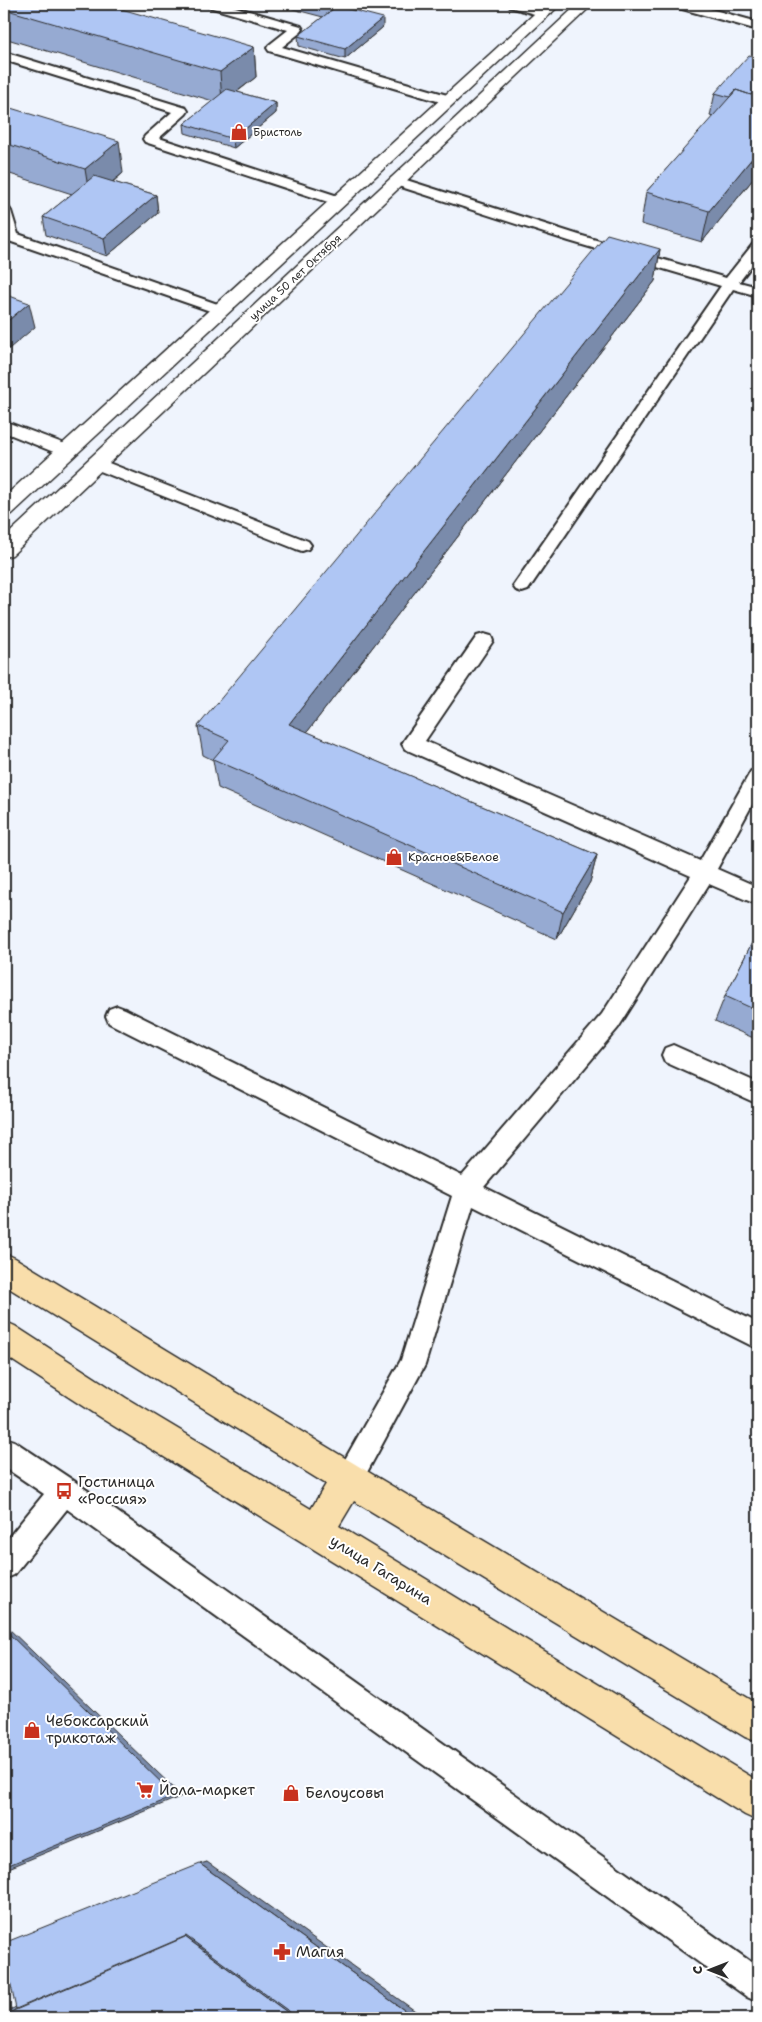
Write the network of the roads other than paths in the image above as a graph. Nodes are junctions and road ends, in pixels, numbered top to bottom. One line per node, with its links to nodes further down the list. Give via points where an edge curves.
1 (213, 4): 9 (lane, via 297,28 273,48)
2 (514, 4): 5 (lane)
3 (586, 4): 6 (street, улица 50 лет Октября)
4 (678, 4): 7 (lane)
5 (550, 8): 6 (street); 9 (street, улица 50 лет Октября)
6 (570, 19): 10 (street, улица 50 лет Октября)
7 (758, 26)
8 (4, 56): 13 (lane, via 181,110 150,139)
9 (449, 100): 10 (street); 11 (street, улица 50 лет Октября)
10 (475, 108): 12 (street, улица 50 лет Октября)
11 (371, 172): 12 (street); 13 (street, улица 50 лет Октября)
12 (397, 181): 15 (street, улица 50 лет Октября); 17 (lane, via 574,238)
13 (339, 201): 15 (street); 19 (street, улица 50 лет Октября)
14 (4, 210): 19 (lane, via 11,237)
15 (367, 210): 20 (street, улица 50 лет Октября)
16 (758, 247): 17 (lane)
17 (730, 283): 18 (lane); 27 (lane)
18 (758, 292)
19 (221, 310): 20 (street); 22 (street, улица 50 лет Октября)
20 (249, 320): 23 (street, улица 50 лет Октября)
21 (4, 426): 22 (lane)
22 (67, 451): 23 (street); 24 (street, улица 50 лет Октября)
23 (96, 463): 25 (lane); 26 (street, улица 50 лет Октября)
24 (4, 509)
25 (302, 545)
26 (4, 550)
27 (522, 586)
28 (484, 641): 30 (lane, via 412,744)
29 (758, 776): 30 (lane)
30 (706, 872): 31 (lane); 35 (lane, via 610,1021)
31 (758, 896)
32 (117, 1016): 35 (lane)
33 (673, 1055): 34 (lane)
34 (758, 1094)
35 (466, 1190): 37 (lane); 40 (lane, via 412,1364)
36 (4, 1268): 40 (main road)
37 (758, 1336)
38 (4, 1337): 42 (main road, улица Гагарина, via 115,1409)
39 (4, 1451): 41 (lane)
40 (348, 1479): 42 (main road); 44 (main road)
41 (64, 1491): 43 (lane); 46 (lane)
42 (317, 1531): 45 (main road, улица Гагарина)
43 (4, 1565)
44 (758, 1724)
45 (758, 1802)
46 (758, 1986)

